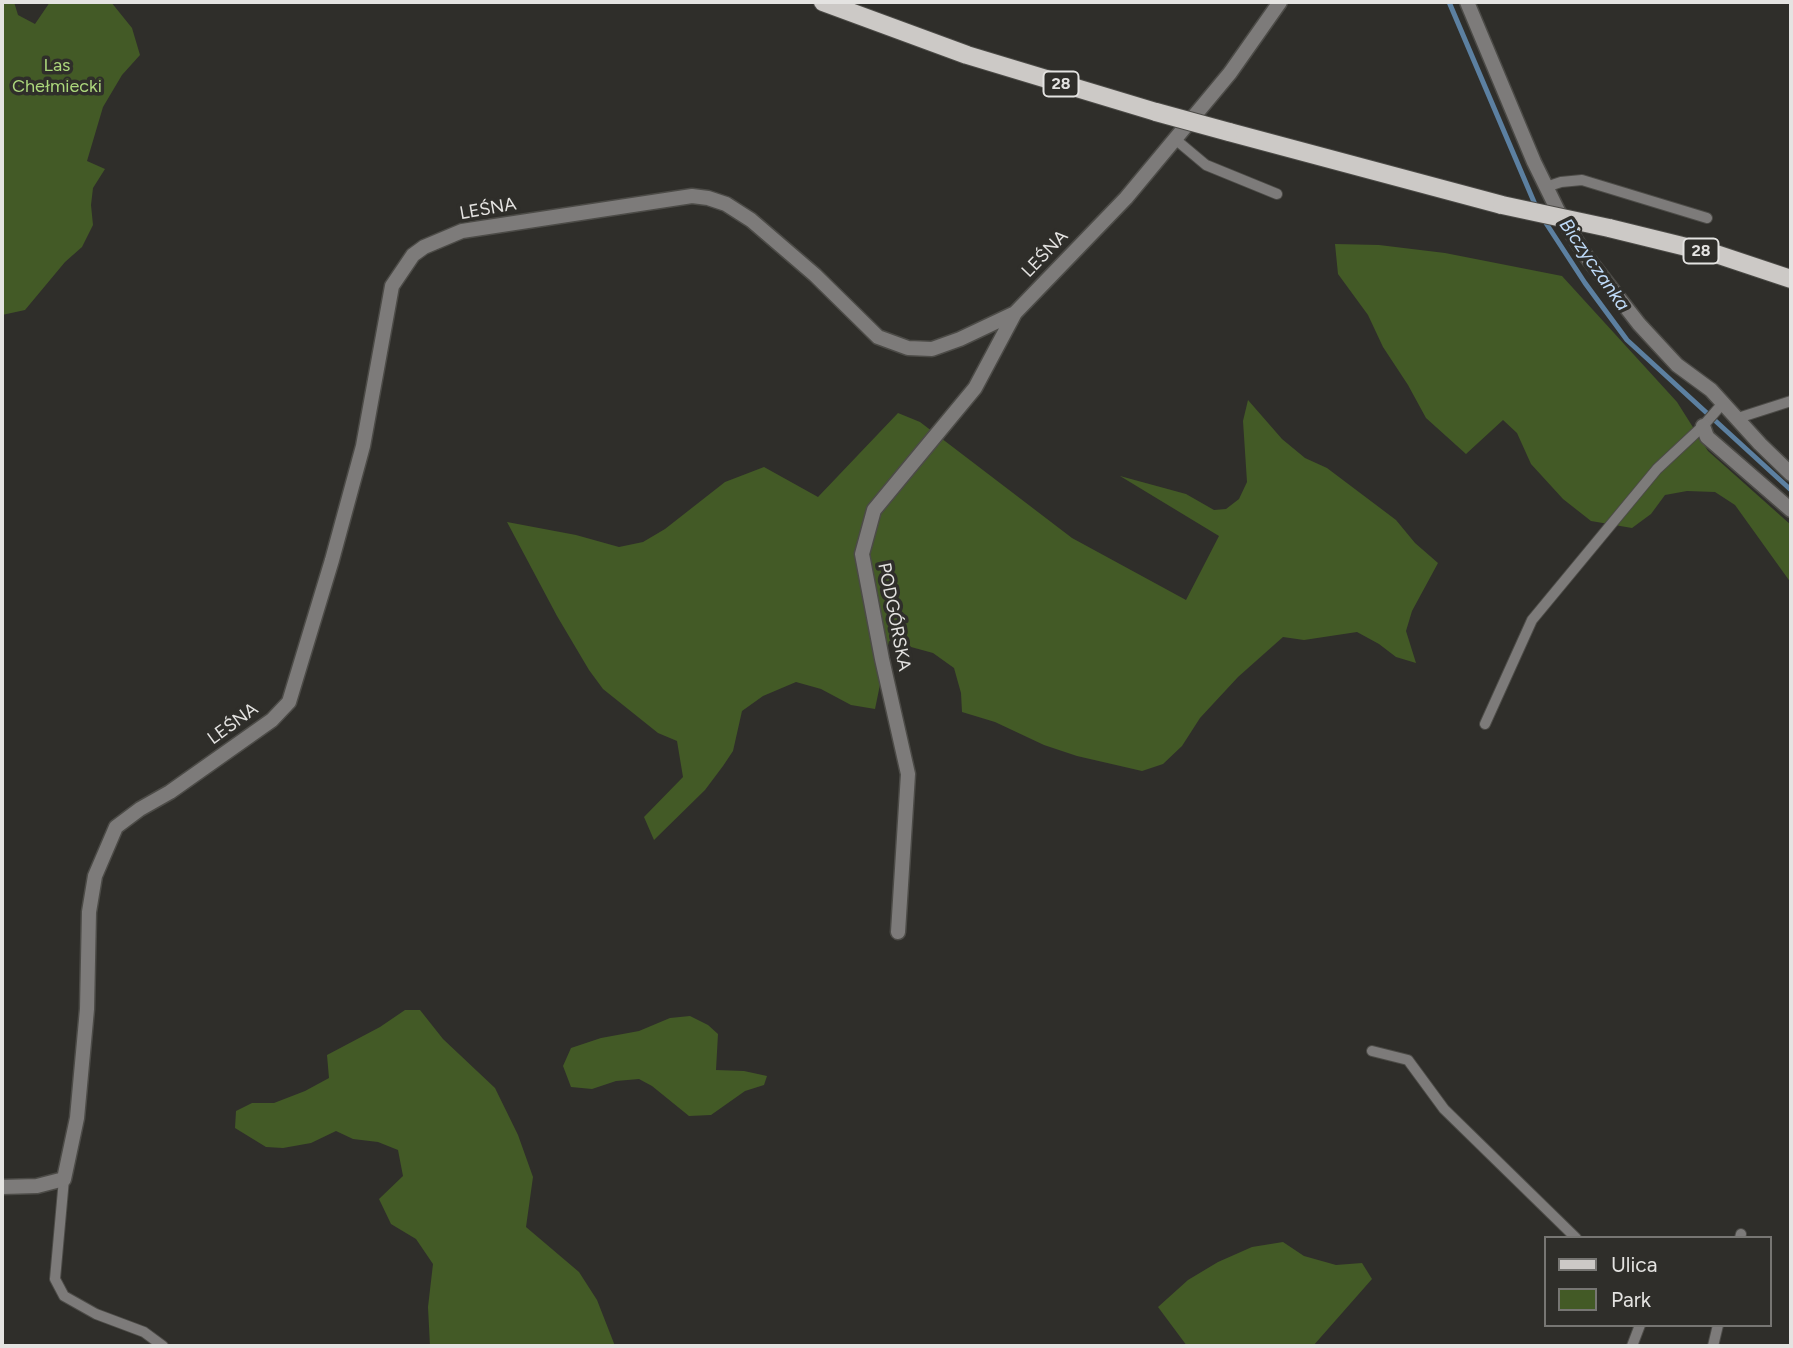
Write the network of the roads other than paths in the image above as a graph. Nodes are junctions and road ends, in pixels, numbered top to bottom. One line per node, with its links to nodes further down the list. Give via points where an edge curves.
1 (823, 2): 8 (main road, 28, bridge, via 967,55 1156,112 1502,205 1719,255)
2 (1280, 2): 4 (street, LEŚNA, via 1230,73)
3 (1467, 2): 5 (street)
4 (1175, 139): 6 (lane, via 1206,164); 9 (street, LEŚNA, via 1126,198)
5 (1546, 187): 7 (lane, via 1582,180); 11 (street, via 1586,256 1639,324 1677,365 1711,390)
6 (1277, 194)
7 (1707, 218)
8 (1791, 279)
9 (1015, 313): 17 (street, PODGÓRSKA, via 975,388 874,510 862,554 908,774); 19 (street, LEŚNA, via 932,349 908,348 878,337 751,220 726,204 692,197 462,231 414,255 392,286 363,446 289,702 272,720 116,827 95,876 77,1118)
10 (1791, 401): 12 (lane)
11 (1721, 405): 12 (street); 13 (lane)
12 (1738, 418): 14 (street)
13 (1703, 426): 15 (street, via 1707,437); 16 (lane, via 1657,469 1532,620)
14 (1791, 474)
15 (1791, 510)
16 (1485, 724)
17 (898, 932)
18 (1372, 1051): 21 (lane, via 1408,1060 1444,1108)
19 (64, 1179): 20 (street); 24 (lane, via 55,1279 64,1296 144,1332)
20 (2, 1187)
21 (1574, 1236)
22 (1639, 1327): 25 (lane)
23 (1718, 1327): 26 (lane)
24 (163, 1346)
25 (1632, 1346)
26 (1713, 1346)

